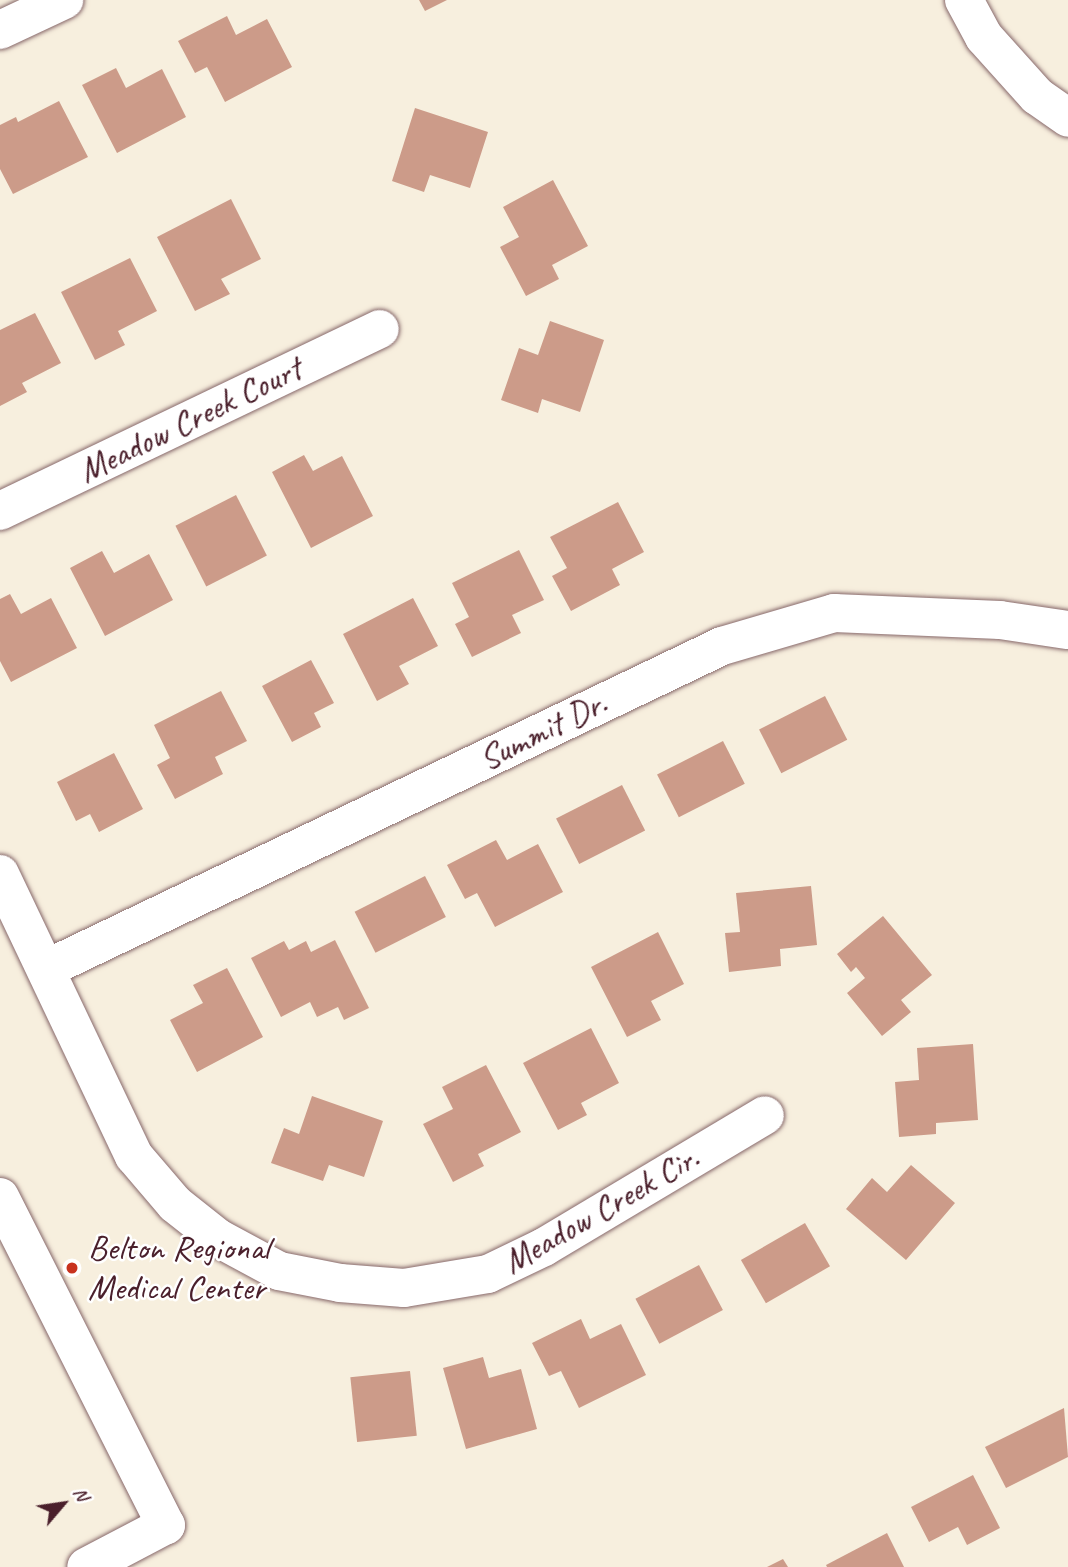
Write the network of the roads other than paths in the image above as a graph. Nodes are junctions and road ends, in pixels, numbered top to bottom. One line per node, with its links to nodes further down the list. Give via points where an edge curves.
1 (64, 0): 3 (street)
2 (964, 0): 4 (street, via 984,37 1037,96)
3 (0, 30)
4 (1068, 118)
5 (380, 329): 6 (street, Meadow Creek Court)
6 (0, 512)
7 (1068, 630): 9 (street, Summit Dr., via 1000,620 834,613 722,646)
8 (0, 874): 9 (street, Meadow Creek Cir.)
9 (46, 969): 10 (street, Meadow Creek Cir., via 134,1156 175,1204 218,1237 279,1271 340,1283 404,1288 488,1274 544,1248)
10 (765, 1115)
11 (0, 1197): 12 (street, via 166,1525)
12 (86, 1567)

